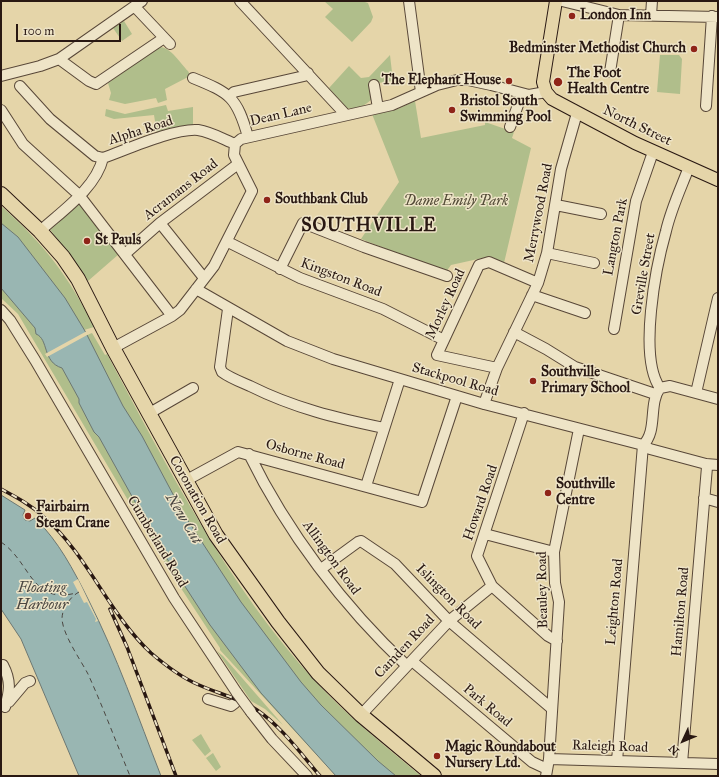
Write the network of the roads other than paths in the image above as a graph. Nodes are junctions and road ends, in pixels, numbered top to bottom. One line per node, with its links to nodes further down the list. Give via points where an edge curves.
1 (240, 1): 12 (street)
2 (409, 1): 17 (street)
3 (556, 1): 18 (main road, via 543,78)
4 (562, 1): 7 (street)
5 (652, 1): 8 (street)
6 (139, 4): 10 (street); 10 (street, via 167,41 96,84)
7 (619, 15): 8 (street); 11 (street)
8 (651, 15): 9 (street)
9 (715, 16): 21 (street)
10 (59, 59): 13 (street)
11 (610, 72)
12 (308, 73): 20 (street, via 234,92); 25 (street)
13 (1, 76)
14 (193, 78): 20 (street)
15 (374, 85): 22 (street)
16 (24, 86): 30 (street, via 50,119 95,156)
17 (421, 92): 19 (street, Dean Lane, via 453,80 468,80); 22 (street, Dean Lane, via 392,105)
18 (546, 92): 19 (street, Dean Lane, via 529,96); 24 (main road, North Street, via 552,99)
19 (522, 94): 26 (street)
20 (230, 96): 27 (street, via 242,114)
21 (706, 106)
22 (378, 108): 25 (street, Dean Lane)
23 (1, 110): 35 (street, via 23,144)
24 (577, 113): 29 (main road, North Street); 36 (street, Merrywood Road, via 561,169)
25 (346, 115): 27 (street, Dean Lane)
26 (510, 127)
27 (248, 137): 28 (street, Dean Lane)
28 (235, 144): 30 (street, Alpha Road, via 209,132 196,130 172,133); 31 (street, via 234,155)
29 (653, 152): 32 (main road, North Street); 56 (street, Langton Park, via 636,201)
30 (103, 158): 35 (street, Alpha Road, via 100,168)
31 (238, 164): 38 (street, Acramans Road); 40 (street, via 252,191)
32 (689, 167): 33 (main road, North Street); 63 (street, Greville Street, via 666,230 653,300 650,343)
33 (718, 179)
34 (1, 194): 39 (highway, Coronation Road)
35 (79, 195): 39 (street, Alpha Road); 42 (street)
36 (556, 205): 37 (street); 41 (street, Merrywood Road)
37 (601, 214)
38 (160, 224): 42 (street, Acramans Road); 46 (street)
39 (40, 231): 59 (highway, Coronation Road, via 78,279)
40 (228, 242): 44 (street, Kingston Road); 46 (street)
41 (547, 253): 43 (street); 47 (street, Merrywood Road)
42 (125, 254): 54 (street)
43 (594, 263)
44 (280, 269): 45 (street, via 303,223); 58 (street, Kingston Road, via 383,309)
45 (448, 276)
46 (204, 278): 48 (street)
47 (538, 283): 49 (street, Merrywood Road); 58 (street, Morley Road, via 488,262 483,263 479,266)
48 (196, 289): 51 (street, Stackpool Road); 54 (street)
49 (532, 295): 53 (street); 57 (street, Merrywood Road)
50 (718, 298): 55 (street)
51 (228, 309): 61 (street, Stackpool Road, via 310,351); 70 (street, via 220,367 222,372 304,409)
52 (1, 310): 89 (street, Cumberland Road, via 35,360 168,589)
53 (585, 313)
54 (172, 316): 59 (street)
55 (716, 320): 64 (street)
56 (614, 330)
57 (514, 332): 60 (street, Merrywood Road); 63 (street, via 575,367)
58 (444, 340): 60 (street, Morley Road, via 437,355)
59 (113, 348): 69 (highway, Coronation Road)
60 (497, 368): 67 (street, Merrywood Road)
61 (400, 379): 65 (street, Stackpool Road); 70 (street)
62 (193, 388): 69 (street)
63 (658, 391): 64 (street, via 670,386); 72 (street, Leighton Road, via 650,435)
64 (696, 393): 66 (street)
65 (457, 396): 67 (street, Stackpool Road); 77 (street, Osborne Road, via 422,502)
66 (718, 399)
67 (484, 404): 68 (street, Stackpool Road)
68 (524, 413): 71 (street, Stackpool Road); 80 (street, Howard Road)
69 (148, 414): 76 (highway, Coronation Road)
70 (384, 428): 77 (street)
71 (579, 429): 72 (street, Stackpool Road); 81 (street, Beauley Road)
72 (643, 445): 74 (street, Stackpool Road); 95 (street, Leighton Road)
73 (249, 454): 76 (street, Osborne Road, via 238,452); 77 (street, Osborne Road); 82 (street, Allington Road, via 262,480)
74 (706, 464): 75 (street, Stackpool Road); 78 (street, Hamilton Road)
75 (718, 465)
76 (186, 482): 93 (highway, Coronation Road, via 216,535 278,622 318,674)
77 (366, 486)
78 (704, 498): 79 (street); 96 (street, Hamilton Road)
79 (718, 502)
80 (485, 534): 81 (street); 83 (street, Howard Road, via 477,556)
81 (554, 552): 85 (street, Beauley Road, via 555,583 559,602)
82 (321, 569): 84 (street, Islington Road, via 361,541 395,564); 86 (street, Allington Road, via 348,606 378,640)
83 (492, 586): 84 (street, Camden Road); 85 (street, Howard Road)
84 (449, 621): 86 (street, Camden Road); 91 (street, Islington Road)
85 (557, 641): 91 (street, Beauley Road)
86 (409, 663): 93 (street, Camden Road); 98 (street, Park Road)
87 (3, 665): 92 (street, via 10,688)
88 (30, 681): 92 (street, via 25,683)
89 (238, 698): 90 (street, via 231,706); 99 (street, Cumberland Road, bridge)
90 (208, 699)
91 (551, 708): 94 (street, Beauley Road)
92 (3, 709)
93 (361, 715): 100 (highway, Coronation Road)
94 (549, 758): 95 (street, Raleigh Road); 98 (street, Beauley Road)
95 (617, 761): 96 (street, Raleigh Road)
96 (682, 763): 97 (street, Raleigh Road)
97 (718, 764)
98 (547, 773)
99 (307, 776)
100 (434, 776)

